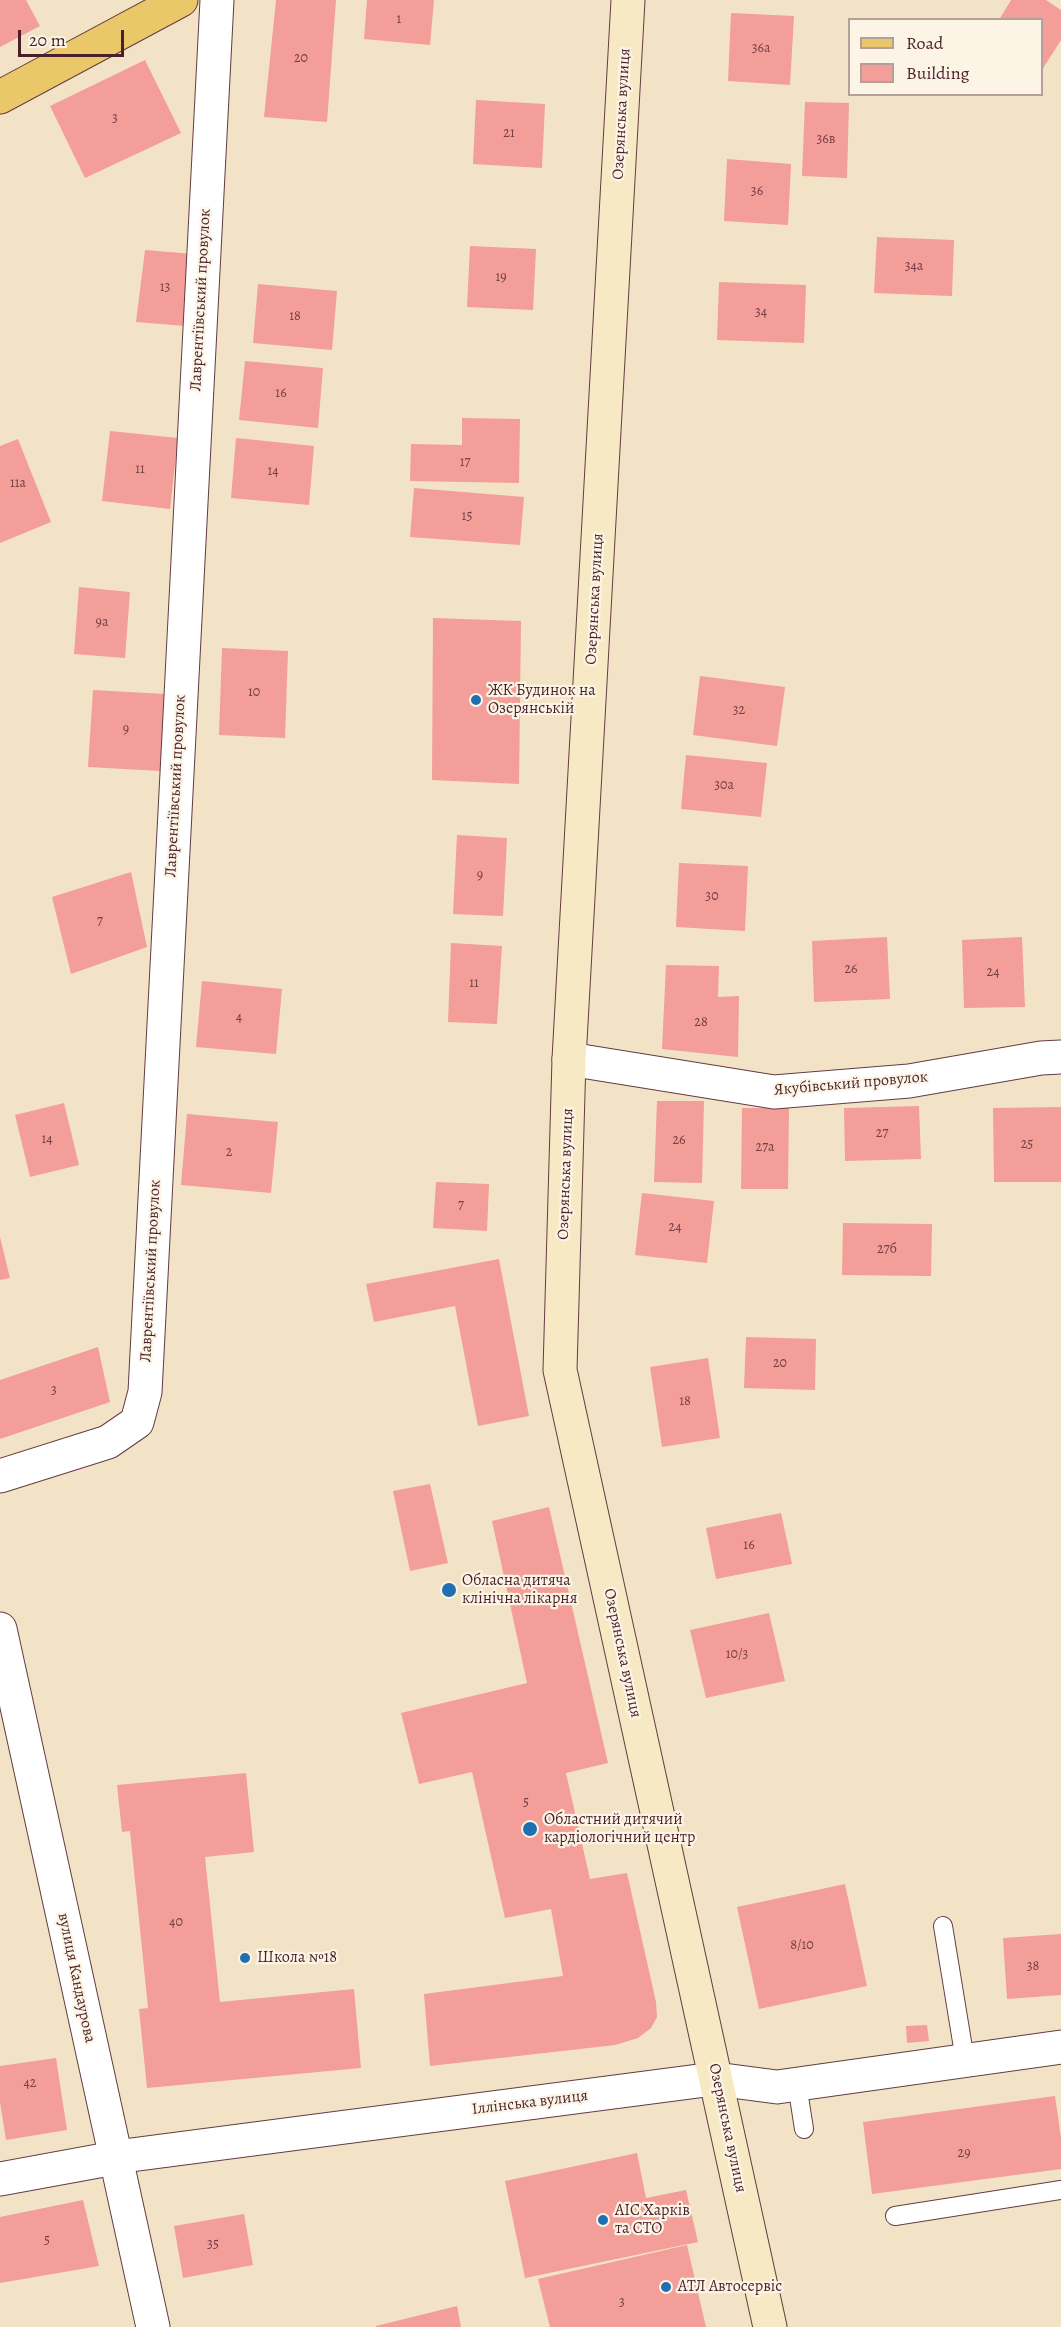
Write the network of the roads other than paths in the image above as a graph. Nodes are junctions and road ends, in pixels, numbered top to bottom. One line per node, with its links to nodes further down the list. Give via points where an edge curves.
1 (181, 0): 4 (main road)
2 (217, 0): 7 (street, Лаврентіївський провулок, via 145,1392 137,1422 108,1442)
3 (628, 0): 6 (main road, Озерянська вулиця)
4 (0, 97)
5 (1061, 1057): 6 (street, Якубівський провулок, via 909,1081 774,1092)
6 (569, 1059): 12 (main road, Озерянська вулиця, via 560,1370)
7 (0, 1476)
8 (0, 1629): 15 (street, вулиця Кандаурова)
9 (943, 1926): 11 (lane)
10 (1061, 2047): 11 (street, Іллінська вулиця)
11 (965, 2060): 13 (street, Іллінська вулиця)
12 (716, 2079): 13 (street, Іллінська вулиця, via 777,2087); 15 (street, Іллінська вулиця); 20 (main road, Озерянська вулиця)
13 (797, 2084): 14 (lane)
14 (804, 2129)
15 (116, 2158): 16 (street, Іллінська вулиця); 19 (street, вулиця Кандаурова)
16 (0, 2179)
17 (1061, 2190): 18 (lane)
18 (895, 2216)
19 (153, 2327)
20 (770, 2327)

